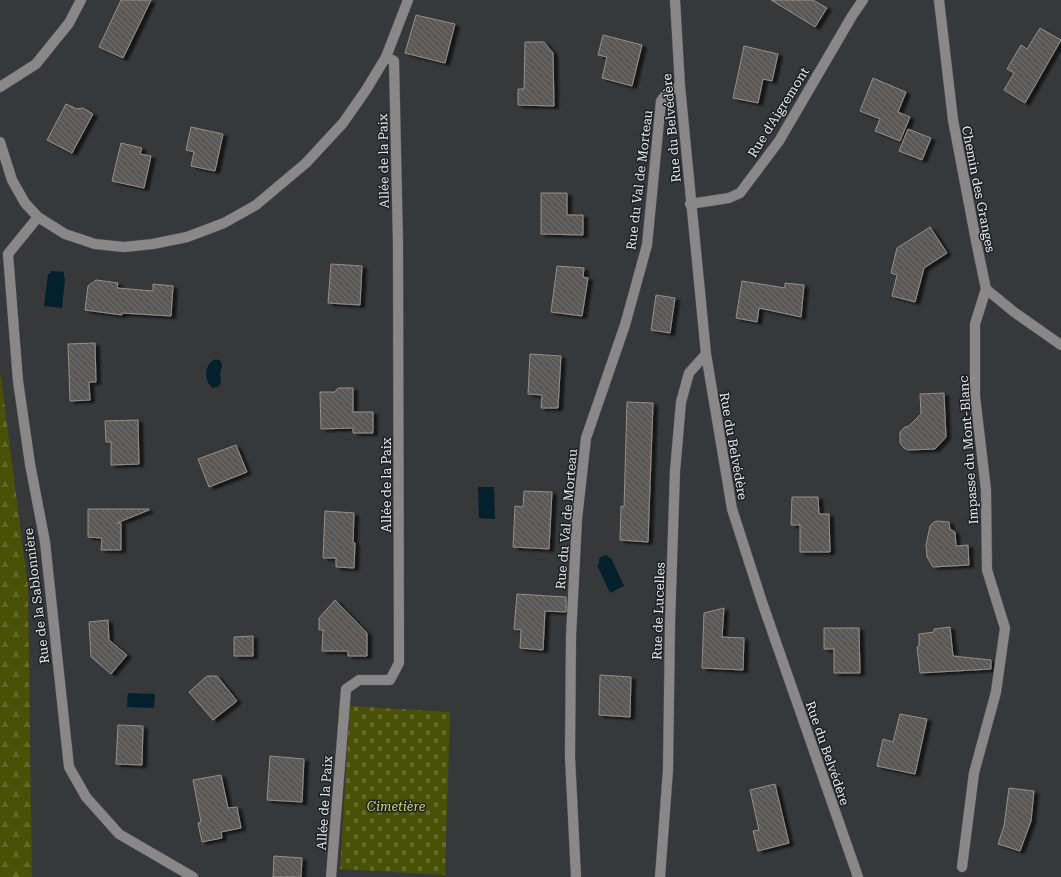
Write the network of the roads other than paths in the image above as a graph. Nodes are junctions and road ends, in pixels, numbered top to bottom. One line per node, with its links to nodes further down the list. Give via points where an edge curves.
1 (81, 0): 8 (street, via 69,23 36,64)
2 (408, 0): 6 (street)
3 (675, 0): 7 (street, Rue du Belvédère)
4 (863, 0): 10 (street, Rue d'Aigremont, via 779,141 740,194)
5 (939, 0): 13 (street, Chemin des Granges, via 953,120)
6 (386, 57): 11 (street, via 343,123 306,163 256,205 224,223 187,237 124,247 95,244 65,234); 18 (street, Allée de la Paix, via 394,61 398,282 399,663 390,680 359,680 346,689)
7 (680, 86): 10 (street, Rue du Belvédère); 19 (street, Rue du Val de Morteau, via 668,92 661,101 647,245 625,325 586,438 577,519 571,636 570,757)
8 (0, 87)
9 (0, 142): 11 (street, via 12,180 25,203)
10 (690, 204): 15 (street, Rue du Belvédère)
11 (38, 217): 12 (street)
12 (4, 251): 17 (street, Rue de la Sablonnière, via 18,381 44,542 69,767 86,798 119,834)
13 (986, 289): 14 (street); 16 (street, Impasse du Mont-Blanc, via 975,324 975,396 986,490 987,570 1005,628 996,692 974,773)
14 (1061, 345)
15 (706, 354): 20 (street, Rue de Lucelles, via 689,373 681,402 675,471 668,770); 21 (street, Rue du Belvédère, via 732,509)
16 (962, 867)
17 (193, 877)
18 (331, 877)
19 (576, 877)
20 (660, 877)
21 (858, 877)

